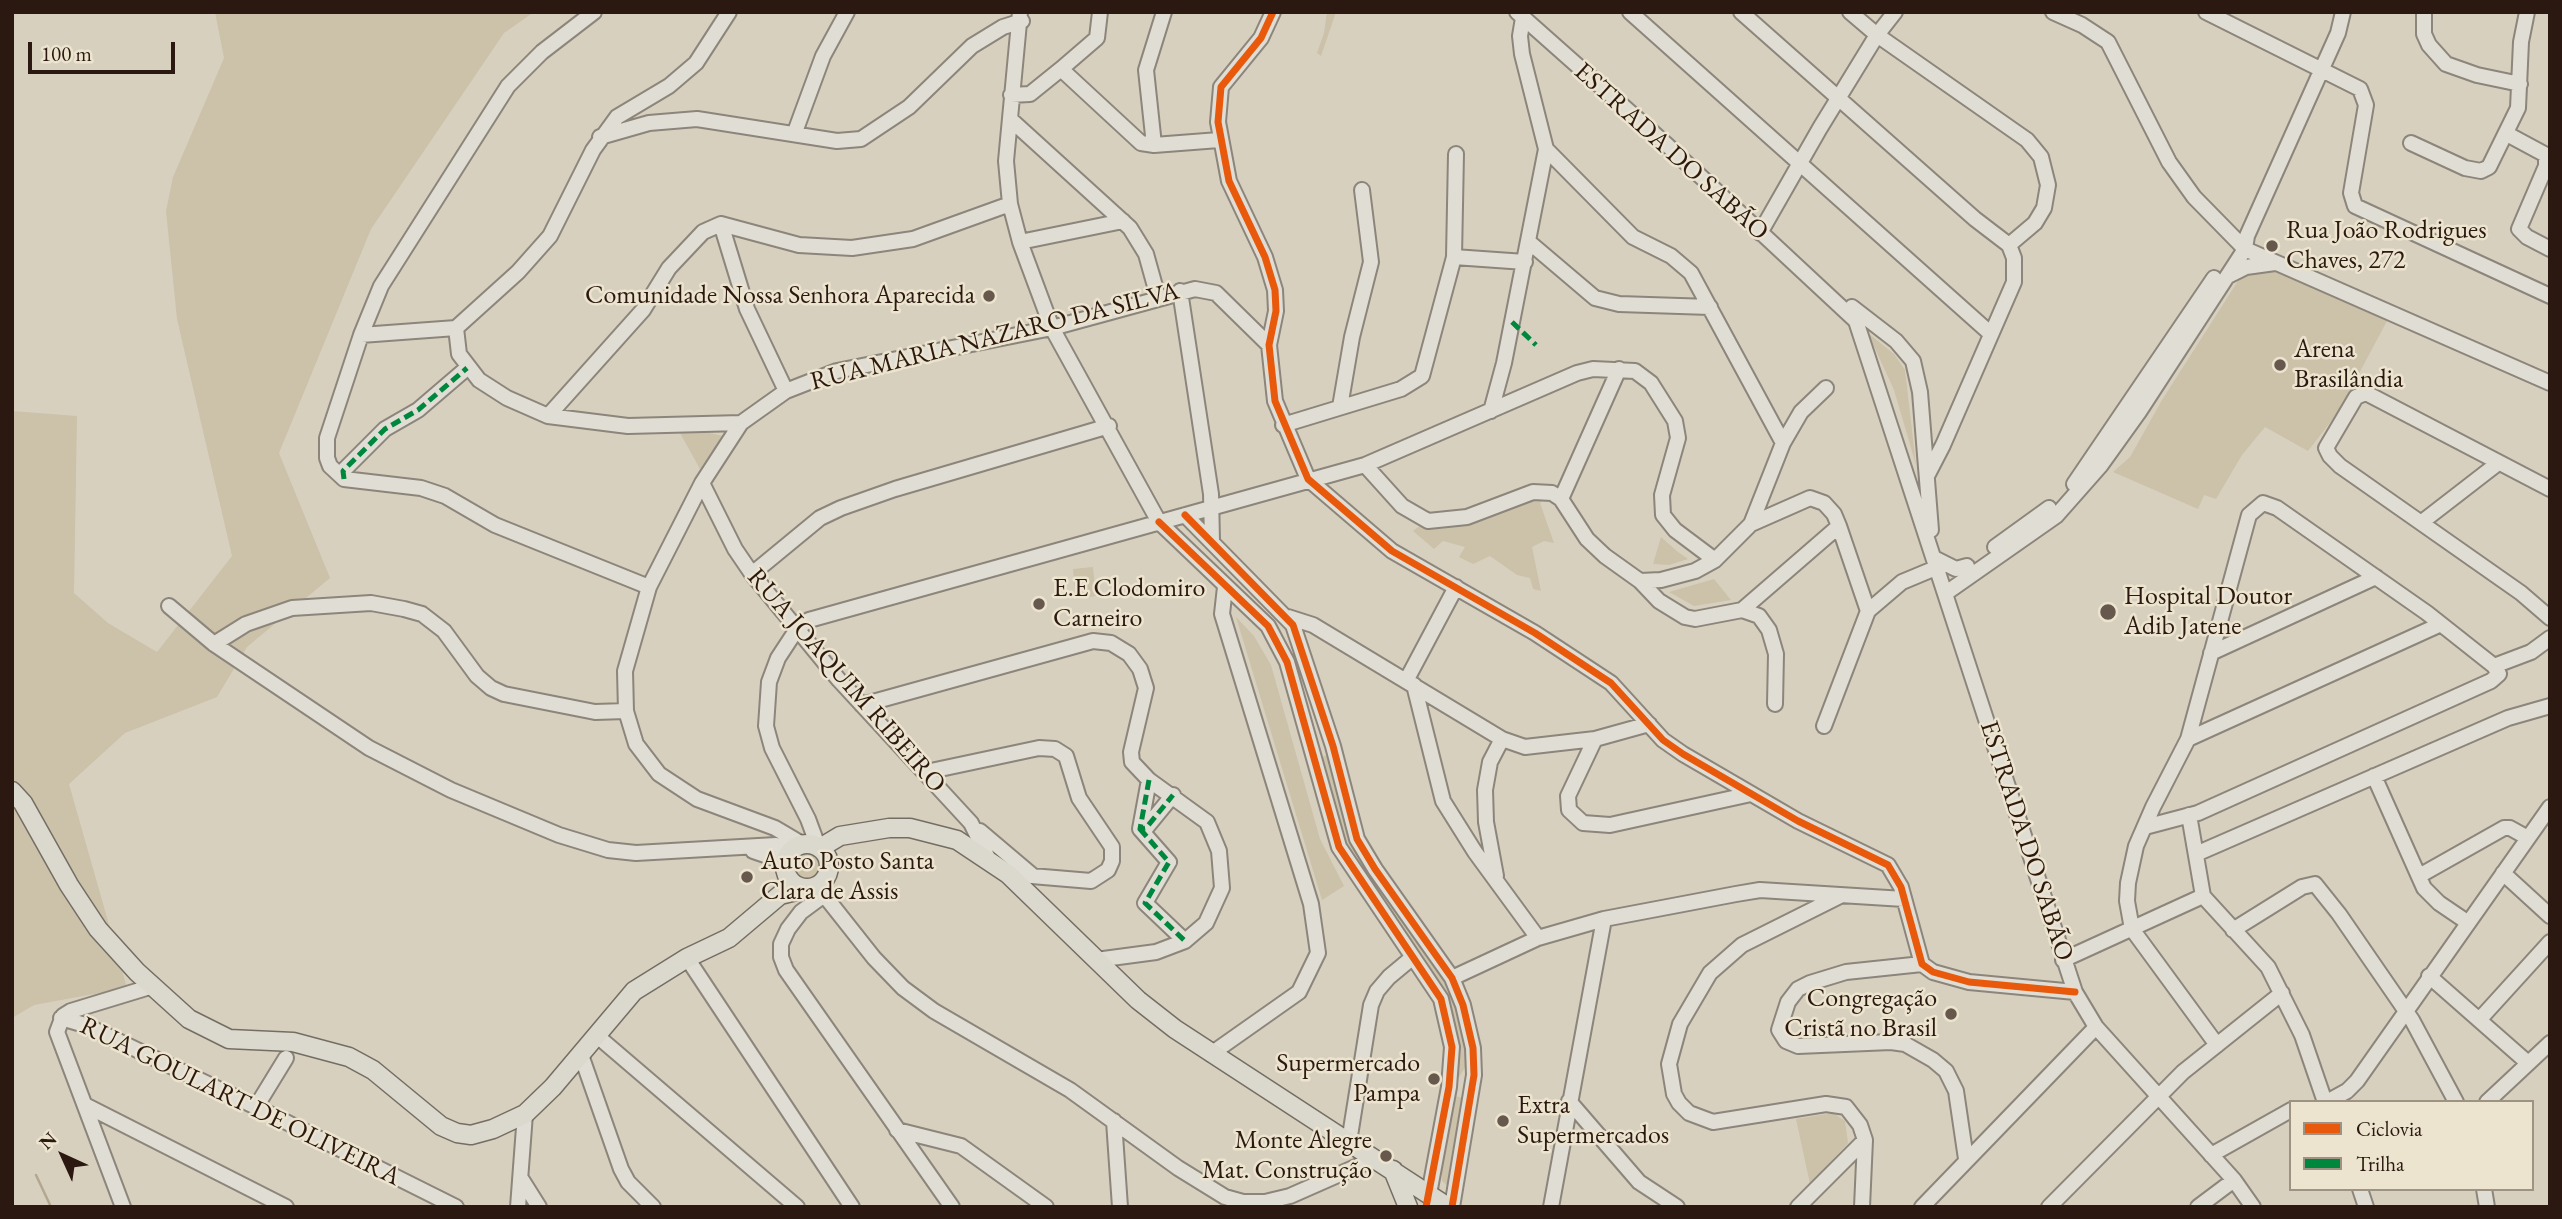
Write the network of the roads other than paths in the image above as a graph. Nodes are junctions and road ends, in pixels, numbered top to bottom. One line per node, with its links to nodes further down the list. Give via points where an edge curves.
1 (594, 12): 56 (street, via 542,52 508,86 382,286)
2 (729, 12): 28 (street, via 696,63 669,86 617,117)
3 (847, 12): 25 (street, via 823,56)
4 (1100, 12): 19 (street, via 1097,38)
5 (1164, 12): 30 (street, via 1146,69)
6 (1273, 12): 27 (street, via 1261,38 1221,87)
7 (1630, 12): 33 (street)
8 (1741, 12): 23 (street)
9 (1850, 12): 18 (street)
10 (1895, 12): 18 (street)
11 (2053, 12): 41 (street, via 2108,41 2169,162 2194,197)
12 (2206, 12): 20 (street)
13 (2343, 12): 20 (street)
14 (2424, 12): 21 (street, via 2424,34 2446,64)
15 (2527, 12): 21 (street)
16 (1520, 15): 31 (street, via 1522,54); 38 (street, ESTRADA DO SABÃO)
17 (1021, 16): 22 (street); 25 (street, via 972,46 909,107 861,139 837,141)
18 (1877, 36): 23 (street); 42 (street, via 2027,140 2041,157 2048,185 2045,208)
19 (1061, 69): 22 (street, via 1030,94); 30 (street, via 1137,141)
20 (2322, 70): 41 (street); 50 (street, via 2360,89 2365,98 2352,203)
21 (2520, 84): 26 (street, via 2518,108)
22 (1011, 95): 24 (street)
23 (1838, 99): 33 (street); 42 (street)
24 (1010, 119): 35 (street, via 1006,160); 36 (street)
25 (795, 132): 28 (street, via 697,119 649,123)
26 (2507, 134): 29 (street, via 2494,161 2480,171); 43 (street, via 2546,155 2546,166 2519,229)
27 (1219, 140): 30 (street); 57 (street, via 1229,181 1265,257 1275,290)
28 (596, 143): 53 (street, via 550,236)
29 (2411, 143)
30 (1154, 145)
31 (1546, 149): 40 (street); 52 (street, via 1633,237 1671,256 1691,273)
32 (1456, 154): 44 (street)
33 (1800, 162): 38 (street); 55 (street)
34 (1362, 190): 63 (street, via 1371,262)
35 (1010, 204): 37 (street, via 913,239 852,248 799,245); 39 (street)
36 (1123, 221): 39 (street); 51 (street, via 1139,239)
37 (721, 224): 62 (street, via 747,309); 65 (street, via 685,248 643,310)
38 (1760, 233): 49 (street, ESTRADA DO SABÃO)
39 (1020, 242): 54 (street)
40 (1529, 242): 45 (street); 52 (street, via 1595,298 1619,304)
41 (2244, 243): 46 (street); 47 (street); 89 (street, via 2195,304 2078,479 2047,510)
42 (2010, 244): 55 (street, via 2014,282)
43 (2550, 249)
44 (1454, 257): 45 (street); 63 (street, via 1420,378 1401,389)
45 (1525, 262): 64 (street)
46 (2276, 262): 47 (street, via 2246,267); 60 (street)
47 (2224, 279): 96 (street, via 2139,412 2078,493 2056,516)
48 (1180, 291): 51 (street, RUA MARIA NAZARO DA SILVA); 57 (street, RUA MARIA NAZARO DA SILVA, via 1202,288 1216,293); 79 (street)
49 (1826, 292): 72 (street, ESTRADA DO SABÃO, via 1856,321); 73 (street, ESTRADA DO SABÃO, via 1884,330 1913,361)
50 (2550, 296)
51 (1158, 297): 54 (street, RUA MARIA NAZARO DA SILVA)
52 (1710, 307): 69 (street)
53 (456, 328): 56 (street); 58 (street, via 459,354)
54 (1052, 328): 62 (street, RUA MARIA NAZARO DA SILVA, via 836,372); 68 (street)
55 (1991, 334): 73 (street)
56 (361, 335): 74 (street, via 327,438 327,458)
57 (1269, 345): 67 (street, via 1275,401)
58 (467, 368): 65 (street, via 507,398); 74 (street, via 418,410 384,429)
59 (1619, 369): 64 (street, via 1577,373); 78 (street); 87 (street, via 1644,376 1675,421 1678,445 1662,495 1665,519)
60 (2550, 383)
61 (1826, 388): 69 (street, via 1801,412)
62 (786, 391): 66 (street, RUA MARIA NAZARO DA SILVA)
63 (1340, 407): 67 (street)
64 (1491, 411): 71 (street)
65 (548, 416): 66 (street, via 628,426)
66 (741, 423): 76 (street, RUA MARIA NAZARO DA SILVA)
67 (1283, 425): 75 (street)
68 (1109, 426): 81 (street); 90 (street, via 841,508 820,518)
69 (1783, 443): 83 (street)
70 (2497, 464): 77 (street); 82 (street); 82 (street, via 2363,393 2350,405 2327,444 2328,454)
71 (1365, 465): 75 (street); 78 (street, via 1402,506 1428,521 1467,517 1533,492)
72 (1905, 473): 73 (street, via 1915,484); 86 (street, ESTRADA DO SABÃO)
73 (1928, 475): 86 (street, ESTRADA DO SABÃO)
74 (340, 476): 93 (street, via 421,488 444,496 495,525)
75 (1308, 479): 79 (street); 95 (street, via 1392,551)
76 (702, 483): 90 (street, RUA JOAQUIM RIBEIRO); 93 (street, RUA MARIA NAZARO DA SILVA)
77 (2550, 489)
78 (1561, 499): 92 (street, via 1587,539)
79 (1212, 508): 80 (street); 85 (street)
80 (1185, 515): 81 (street); 85 (street)
81 (1159, 522): 94 (street); 103 (street, via 832,612)
82 (2422, 522): 101 (street)
83 (1751, 524): 84 (street, via 1810,498 1828,506); 87 (street)
84 (1839, 526): 98 (street); 99 (street)
85 (1212, 541): 100 (street)
86 (1931, 544): 88 (street, ESTRADA DO SABÃO)
87 (1715, 560): 92 (street, via 1677,576)
88 (1937, 563): 89 (street, via 1956,569); 96 (street, ESTRADA DO SABÃO); 99 (street, via 1902,582)
89 (1967, 566): 96 (street)
90 (752, 574): 103 (street, RUA JOAQUIM RIBEIRO)
91 (2376, 577): 102 (street); 106 (street); 106 (street, via 2277,508 2260,505 2247,522)
92 (1640, 581): 98 (street, via 1659,601 1695,620)
93 (649, 587): 112 (street, RUA MARIA NAZARO DA SILVA, via 625,671)
94 (1225, 587): 119 (street, via 1268,626 1287,662); 176 (street, via 1222,614 1311,904 1318,953 1299,992)
95 (1456, 587): 108 (street); 113 (street, via 1586,664)
96 (1944, 588): 161 (street, ESTRADA DO SABÃO)
97 (169, 606): 105 (street)
98 (1742, 610): 109 (street, via 1759,616 1769,630 1776,661)
99 (1868, 611): 114 (street)
100 (1288, 617): 108 (street, via 1313,625); 118 (street, via 1298,634)
101 (2550, 618)
102 (2439, 625): 107 (street); 117 (street)
103 (797, 629): 110 (street, RUA JOAQUIM RIBEIRO); 135 (street, via 769,682 766,726 772,748 808,819)
104 (2550, 638): 107 (street, via 2531,652)
105 (215, 644): 112 (street, via 240,627 292,608 346,603 404,609 422,614 444,631 477,676 504,694 595,712); 135 (street, via 402,767 559,835 636,853 741,849)
106 (2211, 653): 117 (street)
107 (2494, 667): 128 (street, via 2499,674 2491,681)
108 (1410, 683): 115 (street); 142 (street, via 1443,801)
109 (1776, 704)
110 (862, 705): 120 (street, RUA JOAQUIM RIBEIRO); 122 (street, via 1067,646 1111,643 1129,654 1146,688 1130,757)
111 (2550, 706): 121 (street, via 2508,718)
112 (626, 711): 129 (street, RUA MARIA NAZARO DA SILVA, via 636,744 659,774 698,799)
113 (1649, 724): 116 (street); 124 (street, via 1683,754)
114 (1824, 726)
115 (1502, 739): 116 (street, via 1525,747); 142 (street, via 1490,762 1485,790)
116 (1595, 739): 124 (street, via 1568,796 1569,810 1583,823 1610,825)
117 (2188, 739): 131 (street)
118 (1333, 746): 119 (street); 164 (street, via 1357,839)
119 (1311, 751): 158 (street, via 1339,847)
120 (926, 772): 126 (street, RUA JOAQUIM RIBEIRO); 140 (street, via 1040,748 1061,751 1068,758 1081,804 1113,854 1108,870 1091,881)
121 (2374, 776): 136 (street); 141 (street)
122 (1149, 780): 125 (street); 132 (street)
123 (12, 791): 166 (main road, via 98,929)
124 (1751, 794): 147 (street, via 1888,865)
125 (1173, 795): 132 (street); 155 (street, via 1207,822 1222,866 1222,888 1214,912)
126 (952, 804): 130 (street, RUA JOAQUIM RIBEIRO); 134 (street, RUA JOAQUIM RIBEIRO)
127 (2550, 807): 133 (street)
128 (2189, 816): 131 (street); 136 (street)
129 (752, 822): 135 (street); 135 (street, RUA MARIA NAZARO DA SILVA, via 775,828)
130 (971, 823): 137 (street, RUA JOAQUIM RIBEIRO); 140 (street)
131 (2145, 827): 152 (street, via 2129,866 2126,901)
132 (1140, 830): 155 (street, via 1169,862 1144,903)
133 (2528, 838): 138 (street); 141 (street, via 2504,828)
134 (957, 839): 135 (main road, via 910,828 866,831 845,844); 137 (main road, RUA JOAQUIM RIBEIRO)
135 (797, 854): 143 (main road, via 793,885); 143 (main road, via 827,877); 148 (main road)
136 (2196, 854): 144 (street)
137 (988, 858): 139 (main road, RUA JOAQUIM RIBEIRO)
138 (2503, 873): 149 (street); 151 (street)
139 (1008, 874): 140 (street); 146 (main road, RUA JOAQUIM RIBEIRO)
140 (1039, 876): 146 (street)
141 (2419, 876): 151 (street, via 2429,894)
142 (1497, 881): 154 (street)
143 (815, 890): 148 (main road, via 780,895); 192 (street, via 903,988); 193 (street, via 788,929 780,957)
144 (2203, 896): 152 (street); 153 (street)
145 (1840, 897): 147 (street); 150 (street, via 1760,890); 194 (street, via 1742,945 1710,973 1680,1024 1670,1053 1670,1079 1679,1103 1700,1119 1724,1123 1838,1104 1851,1112)
146 (1032, 898): 160 (main road, RUA JOAQUIM RIBEIRO)
147 (1904, 899): 162 (street)
148 (754, 914): 159 (main road, via 729,938)
149 (2550, 916)
150 (1604, 919): 154 (street); 187 (street)
151 (2467, 922): 163 (street)
152 (2133, 929): 161 (street); 175 (street)
153 (2233, 930): 168 (street, via 2268,967); 169 (street, via 2313,883)
154 (1538, 938): 164 (street)
155 (1185, 941): 157 (street)
156 (2550, 942): 171 (street)
157 (1124, 957): 160 (street); 165 (street)
158 (1413, 957): 180 (street, via 1441,999 1447,1017 1452,1047); 195 (street, via 1389,976 1371,1005)
159 (687, 958): 173 (main road, via 634,991); 211 (street)
160 (1096, 960): 165 (main road, RUA JOAQUIM RIBEIRO)
161 (2063, 960): 167 (street, ESTRADA DO SABÃO)
162 (1922, 964): 167 (street, via 1933,972 1969,982); 198 (street, via 1846,972 1810,983 1788,1002 1779,1030 1786,1041 1798,1046 1891,1042 1905,1044 1933,1060 1946,1071 1956,1091)
163 (2429, 976): 169 (street); 171 (street)
164 (1452, 978): 181 (street, via 1473,1048)
165 (1118, 981): 176 (main road, RUA JOAQUIM RIBEIRO)
166 (153, 986): 170 (street, via 71,1010); 191 (main road, via 189,1019 229,1039 293,1042 349,1057 457,1133 471,1135 493,1129)
167 (2075, 992): 172 (street, ESTRADA DO SABÃO)
168 (2282, 993): 175 (street); 183 (street)
169 (2406, 1014): 184 (street, via 2357,1081); 185 (street)
170 (61, 1018): 188 (street, via 57,1039); 189 (street, RUA GOULART DE OLIVEIRA, via 85,1025)
171 (2480, 1019): 179 (street)
172 (2096, 1027): 182 (street, ESTRADA DO SABÃO); 198 (street)
173 (596, 1035): 177 (main road); 210 (street)
174 (2550, 1042): 179 (street)
175 (2217, 1045): 182 (street)
176 (1212, 1054): 195 (main road, RUA JOAQUIM RIBEIRO)
177 (581, 1055): 191 (main road); 209 (street, via 621,1169)
178 (286, 1058): 189 (street)
179 (2528, 1063): 186 (street)
180 (1450, 1087): 181 (street); 202 (street)
181 (1472, 1091): 216 (street)
182 (2157, 1097): 196 (street, ESTRADA DO SABÃO); 221 (street)
183 (2325, 1100)
184 (2330, 1100)
185 (2455, 1100)
186 (2489, 1100)
187 (1569, 1101): 203 (street); 217 (street, via 1639,1182)
188 (85, 1105): 204 (street); 205 (street)
189 (256, 1107): 206 (street, RUA GOULART DE OLIVEIRA)
190 (2289, 1111): 196 (street)
191 (525, 1114): 200 (street)
192 (1114, 1121): 197 (street, via 1178,1168 1225,1197 1243,1202 1290,1196); 214 (street)
193 (897, 1130): 212 (street); 213 (street, via 961,1146)
194 (1865, 1140): 218 (street); 219 (street)
195 (1349, 1142): 197 (main road, RUA JOAQUIM RIBEIRO)
196 (2211, 1155): 201 (street, ESTRADA DO SABÃO)
197 (1374, 1159): 199 (main road, RUA JOAQUIM RIBEIRO)
198 (1966, 1159): 220 (street)
199 (1393, 1170): 202 (main road, RUA JOAQUIM RIBEIRO); 215 (main road)
200 (522, 1180): 207 (street); 208 (street)
201 (2234, 1180): 222 (street); 223 (street, ESTRADA DO SABÃO)
202 (1428, 1200): 216 (main road, RUA JOAQUIM RIBEIRO)
203 (1552, 1206)
204 (123, 1207)
205 (286, 1207)
206 (456, 1207)
207 (518, 1207)
208 (539, 1207)
209 (653, 1207)
210 (797, 1207)
211 (852, 1207)
212 (952, 1207)
213 (1046, 1207)
214 (1120, 1207)
215 (1408, 1207)
216 (1450, 1207)
217 (1677, 1207)
218 (1798, 1207)
219 (1862, 1207)
220 (1922, 1207)
221 (2049, 1207)
222 (2197, 1207)
223 (2253, 1207)

